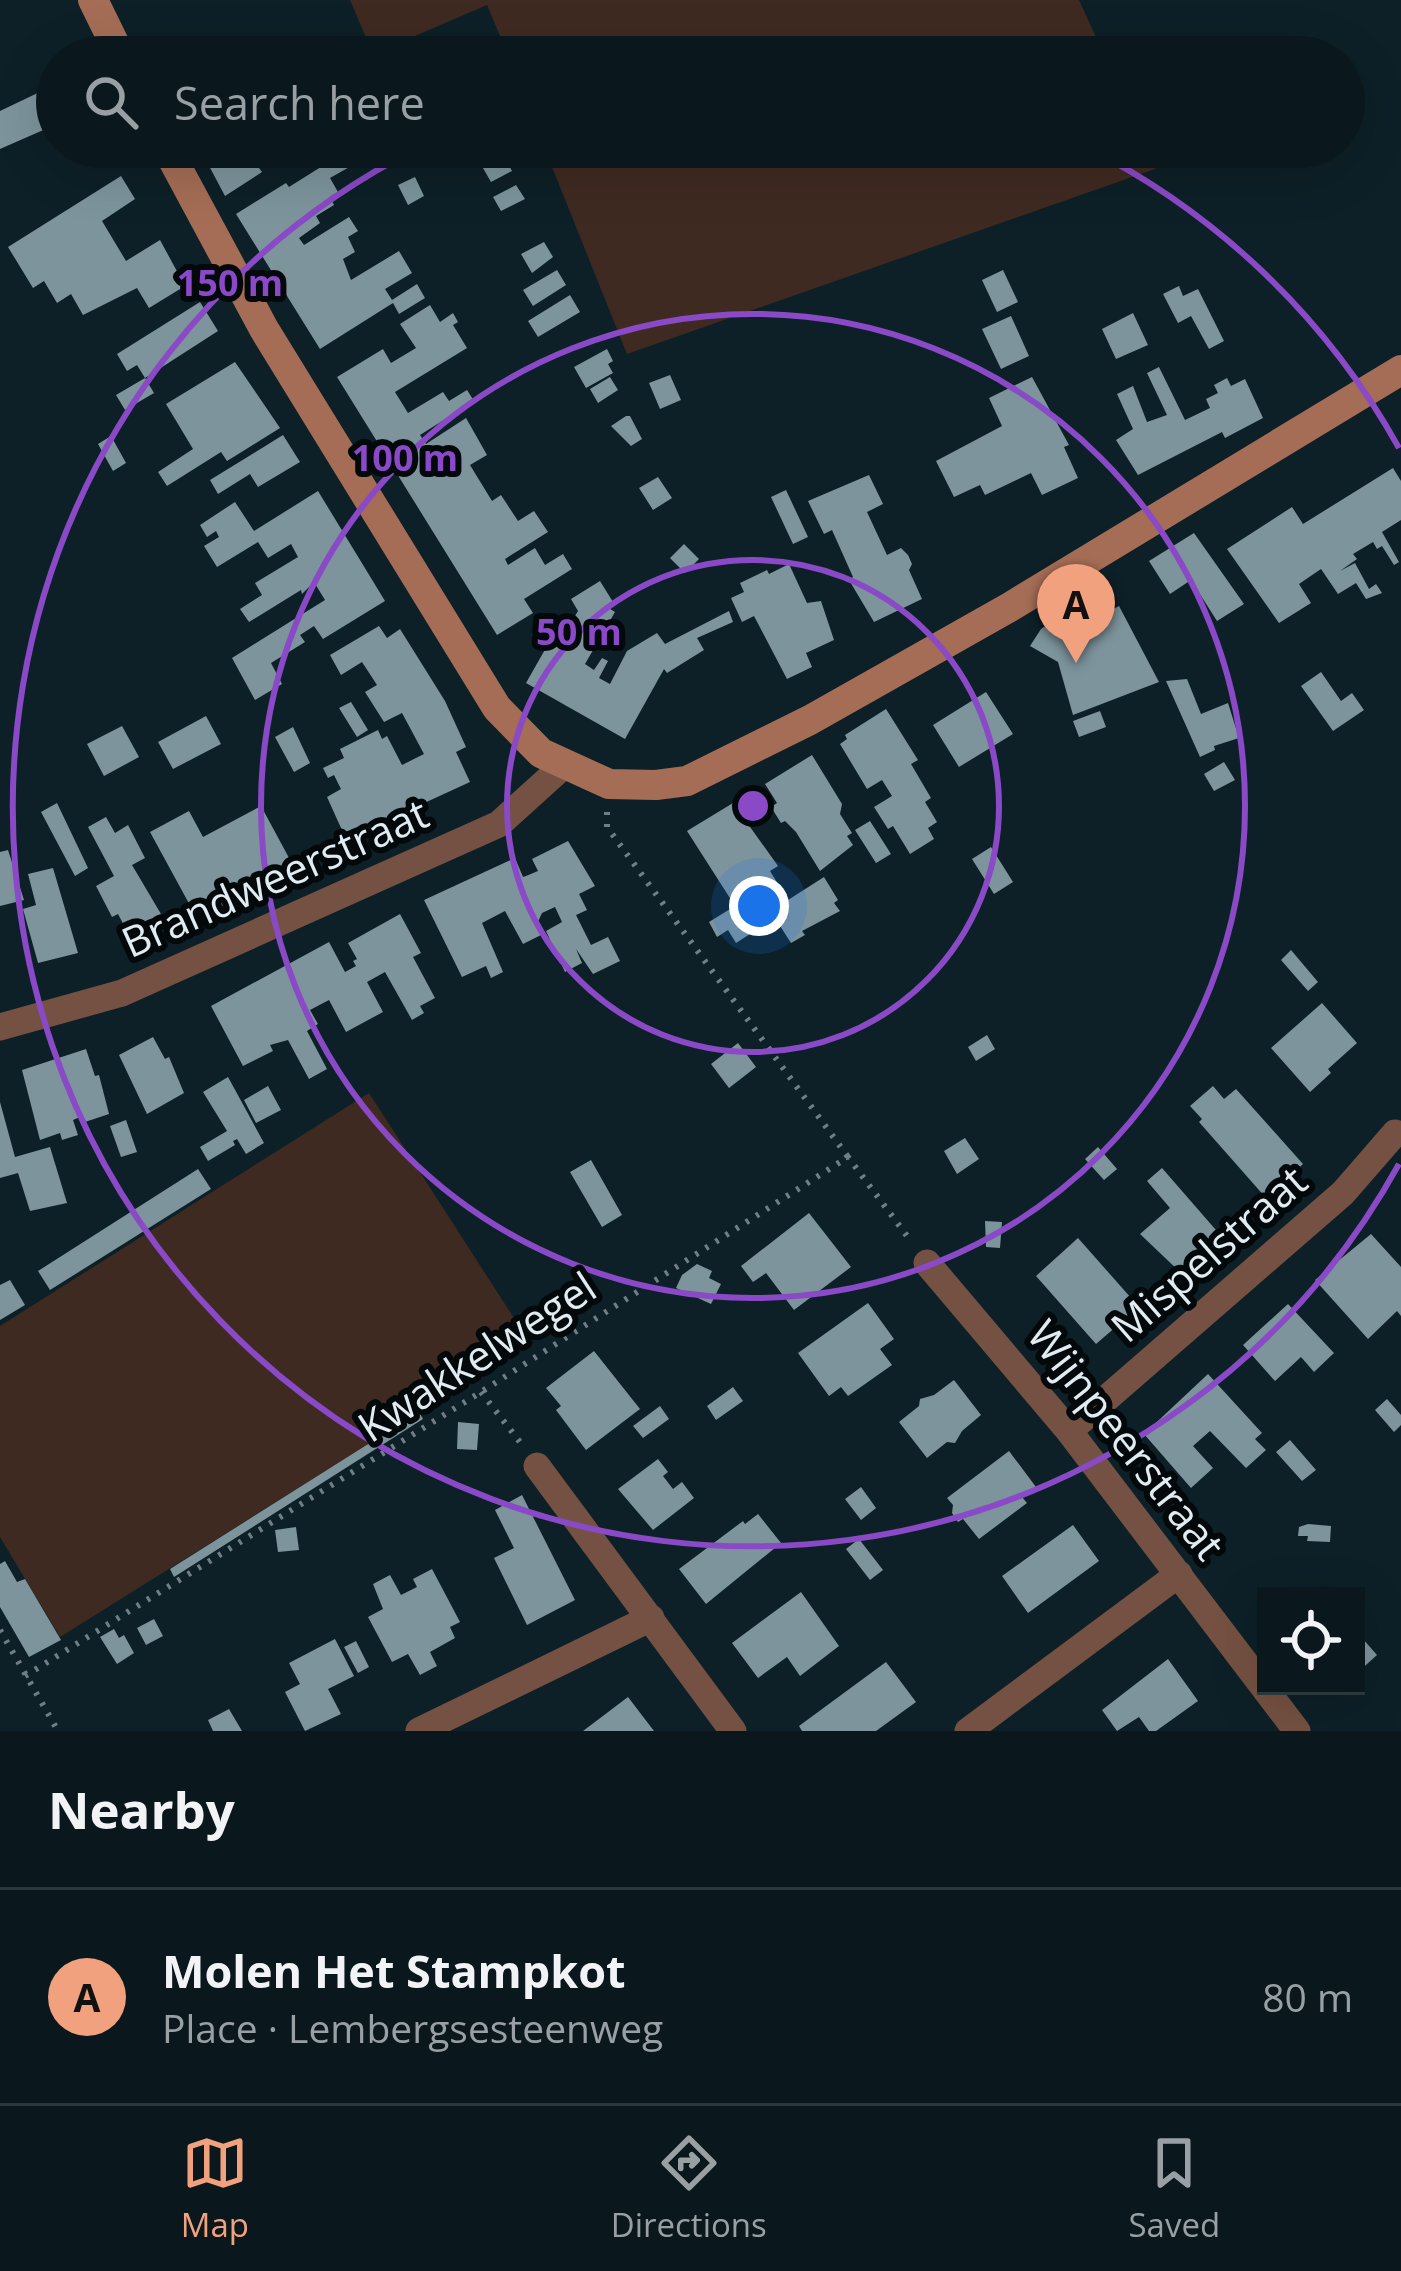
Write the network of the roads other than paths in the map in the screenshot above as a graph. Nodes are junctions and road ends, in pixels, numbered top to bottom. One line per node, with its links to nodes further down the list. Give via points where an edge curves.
1 (93, 0): 2 (street)
2 (111, 36)
3 (177, 168): 5 (street, via 264,329 497,708)
4 (1396, 383): 5 (street, via 810,720 687,781 609,784)
5 (563, 766): 6 (street, Brandweerstraat, via 499,824 122,992)
6 (0, 1027)
7 (1395, 1133): 9 (street, Mispelstraat, via 1343,1193)
8 (927, 1262): 9 (street, Wijnpeerstraat)
9 (1069, 1431): 11 (street, Wijnpeerstraat)
10 (537, 1466): 12 (street)
11 (1179, 1574): 15 (street); 16 (street, Wijnpeerstraat)
12 (652, 1618): 13 (street); 14 (street)
13 (419, 1731)
14 (733, 1731)
15 (968, 1731)
16 (1298, 1731)

